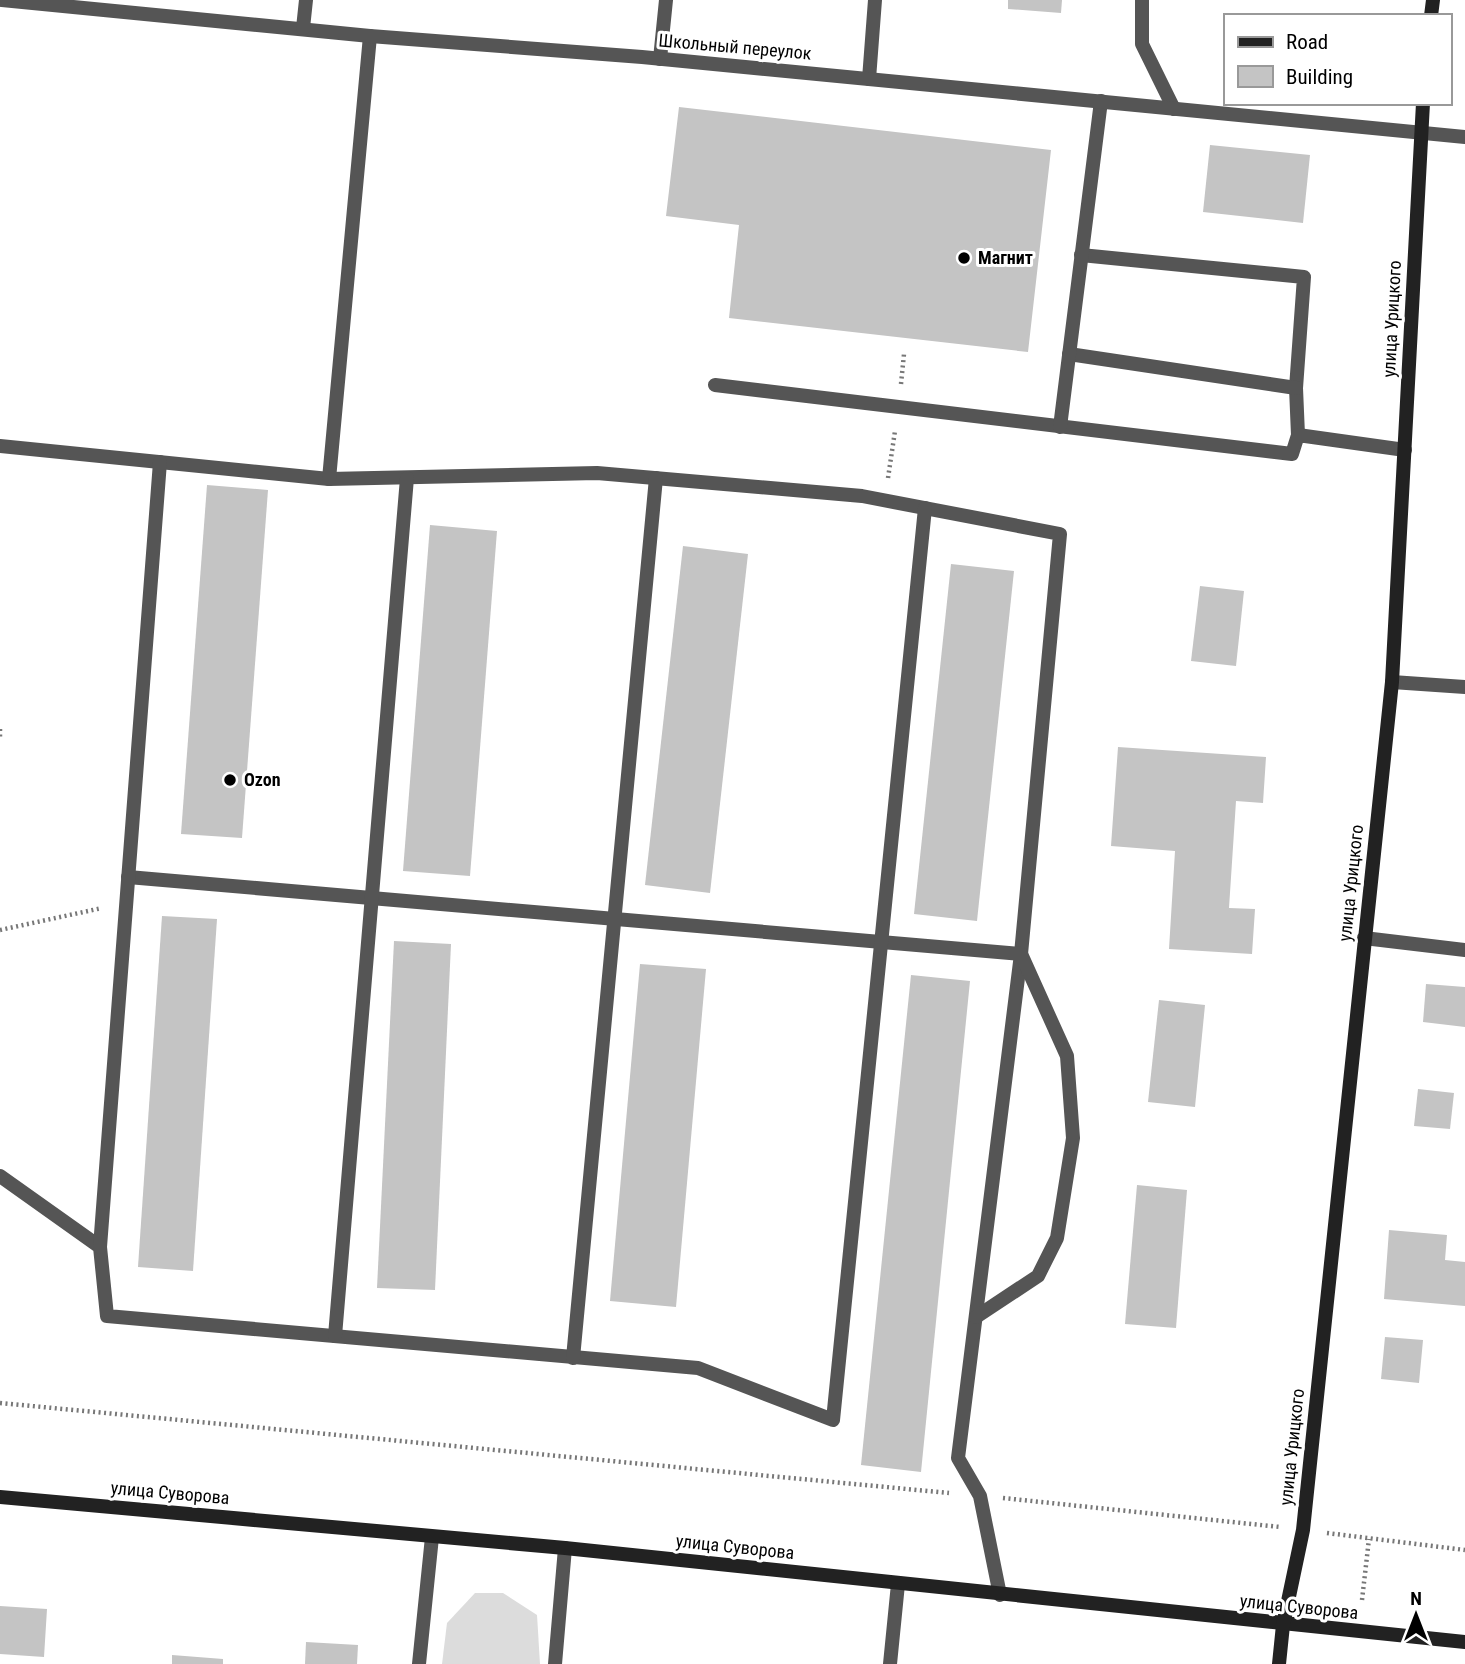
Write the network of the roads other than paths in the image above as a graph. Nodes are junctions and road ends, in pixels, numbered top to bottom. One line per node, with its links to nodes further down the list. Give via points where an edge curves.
1 (2, 0): 6 (street, Школьный переулок)
2 (306, 0): 6 (street)
3 (666, 0): 8 (street)
4 (875, 0): 9 (street)
5 (1142, 0): 12 (street, via 1142,44)
6 (303, 27): 7 (street, Школьный переулок)
7 (370, 36): 8 (street, Школьный переулок); 26 (street)
8 (660, 59): 9 (street, Школьный переулок)
9 (869, 79): 10 (street, Школьный переулок)
10 (1101, 101): 12 (street, Школьный переулок); 15 (street)
11 (1423, 105): 13 (street, улица Урицкого)
12 (1174, 109): 13 (street, Школьный переулок)
13 (1421, 134): 14 (street, Школьный переулок); 22 (street, улица Урицкого)
14 (1465, 137)
15 (1081, 255): 16 (street); 18 (street, via 1304,277)
16 (1069, 354): 18 (street); 19 (street)
17 (715, 385): 19 (street)
18 (1296, 388): 20 (street)
19 (1060, 426): 20 (street, via 1292,454)
20 (1298, 435): 22 (street)
21 (0, 446): 23 (street)
22 (1405, 450): 28 (street, улица Урицкого)
23 (160, 462): 26 (street); 30 (street)
24 (407, 478): 25 (street, via 597,473); 26 (street); 31 (street)
25 (656, 478): 27 (street, via 862,496); 32 (street)
26 (328, 479)
27 (925, 508): 34 (street); 36 (street, via 1060,534)
28 (1392, 682): 29 (street); 33 (street, улица Урицкого)
29 (1465, 687)
30 (128, 877): 31 (street); 38 (street)
31 (372, 897): 32 (street); 40 (street)
32 (614, 919): 34 (street); 41 (street)
33 (1364, 938): 35 (street); 47 (street, улица Урицкого, via 1303,1530)
34 (882, 941): 36 (street); 41 (street, via 833,1420 698,1368)
35 (1465, 950)
36 (1021, 954): 39 (street); 39 (street, via 1067,1056 1073,1138 1057,1238 1038,1276)
37 (0, 1176): 38 (street)
38 (100, 1247): 40 (street, via 107,1316)
39 (976, 1317): 46 (street, via 958,1458 980,1496)
40 (335, 1336): 41 (street)
41 (573, 1357)
42 (0, 1497): 43 (street, улица Суворова)
43 (432, 1537): 44 (street, улица Суворова); 49 (street)
44 (565, 1548): 45 (street, улица Суворова); 50 (street)
45 (898, 1584): 46 (street, улица Суворова); 51 (street)
46 (1000, 1595): 47 (street, улица Суворова)
47 (1283, 1625): 48 (street, улица Суворова); 52 (street, улица Урицкого)
48 (1465, 1642)
49 (419, 1664)
50 (555, 1664)
51 (890, 1664)
52 (1279, 1664)

